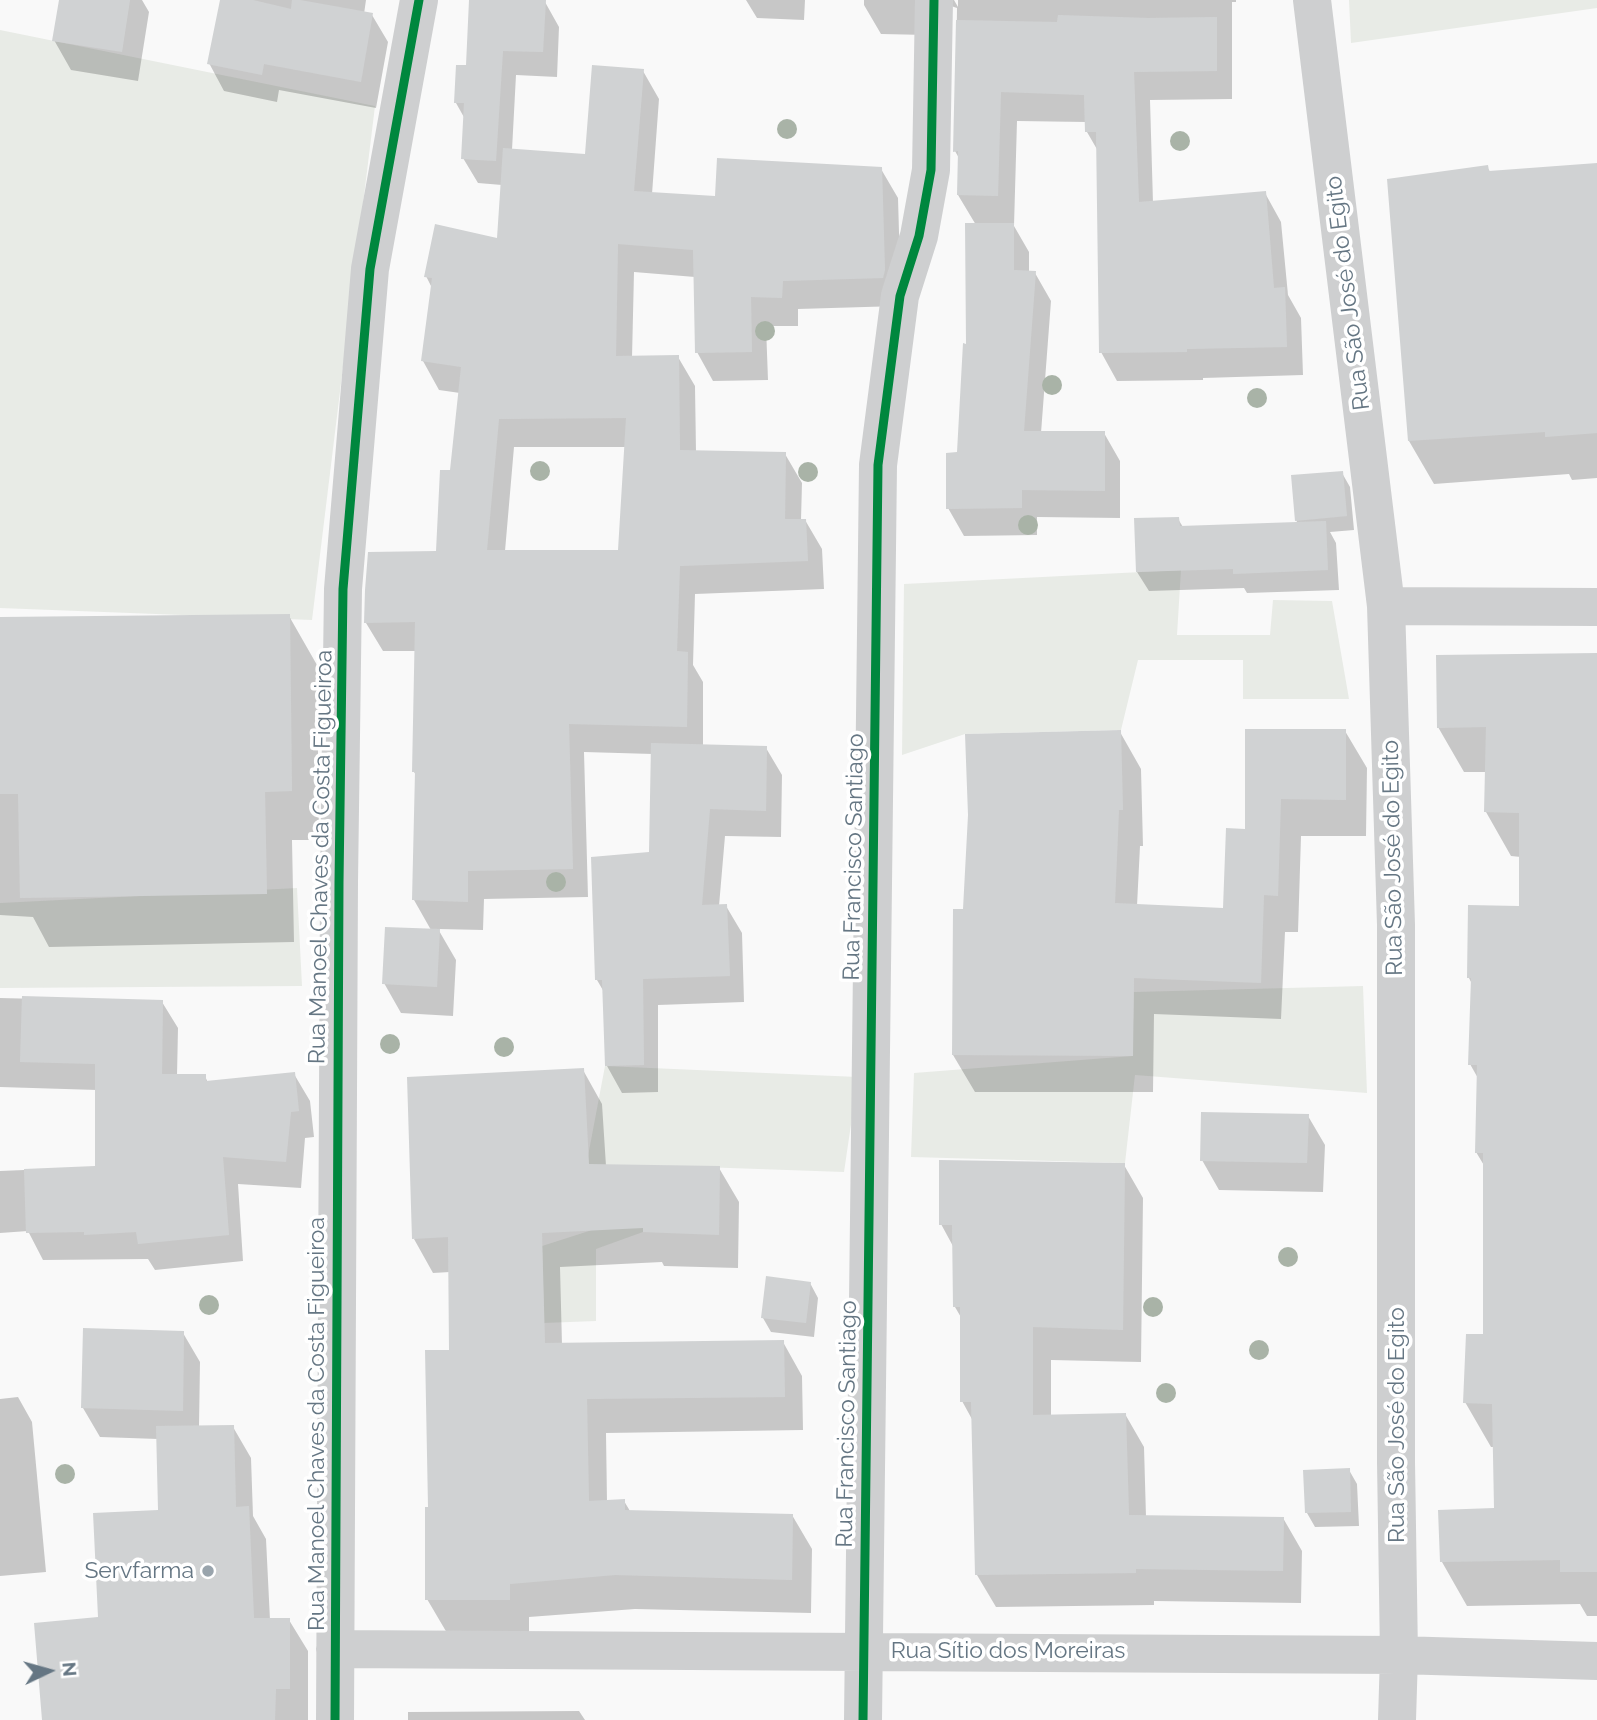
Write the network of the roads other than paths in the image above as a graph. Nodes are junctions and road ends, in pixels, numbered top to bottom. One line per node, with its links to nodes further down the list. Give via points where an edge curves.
1 (419, 0): 6 (street, Rua Manoel Chaves da Costa Figueiroa, via 370,269 343,589)
2 (933, 0): 7 (street, Rua Francisco Santiago, via 931,170 919,236 900,296 878,465)
3 (1312, 0): 4 (street, Rua São José do Egito)
4 (1385, 606): 5 (street); 8 (street, Rua São José do Egito, via 1396,925)
5 (1597, 607)
6 (335, 1649): 7 (street, Rua Sítio dos Moreiras); 10 (street, Rua Manoel Chaves da Costa Figueiroa)
7 (863, 1650): 8 (street, Rua Sítio dos Moreiras); 11 (street, Rua Francisco Santiago)
8 (1399, 1655): 9 (street, Rua Sítio dos Moreiras); 12 (street, Rua São José do Egito)
9 (1597, 1661)
10 (335, 1720)
11 (863, 1720)
12 (1397, 1720)

